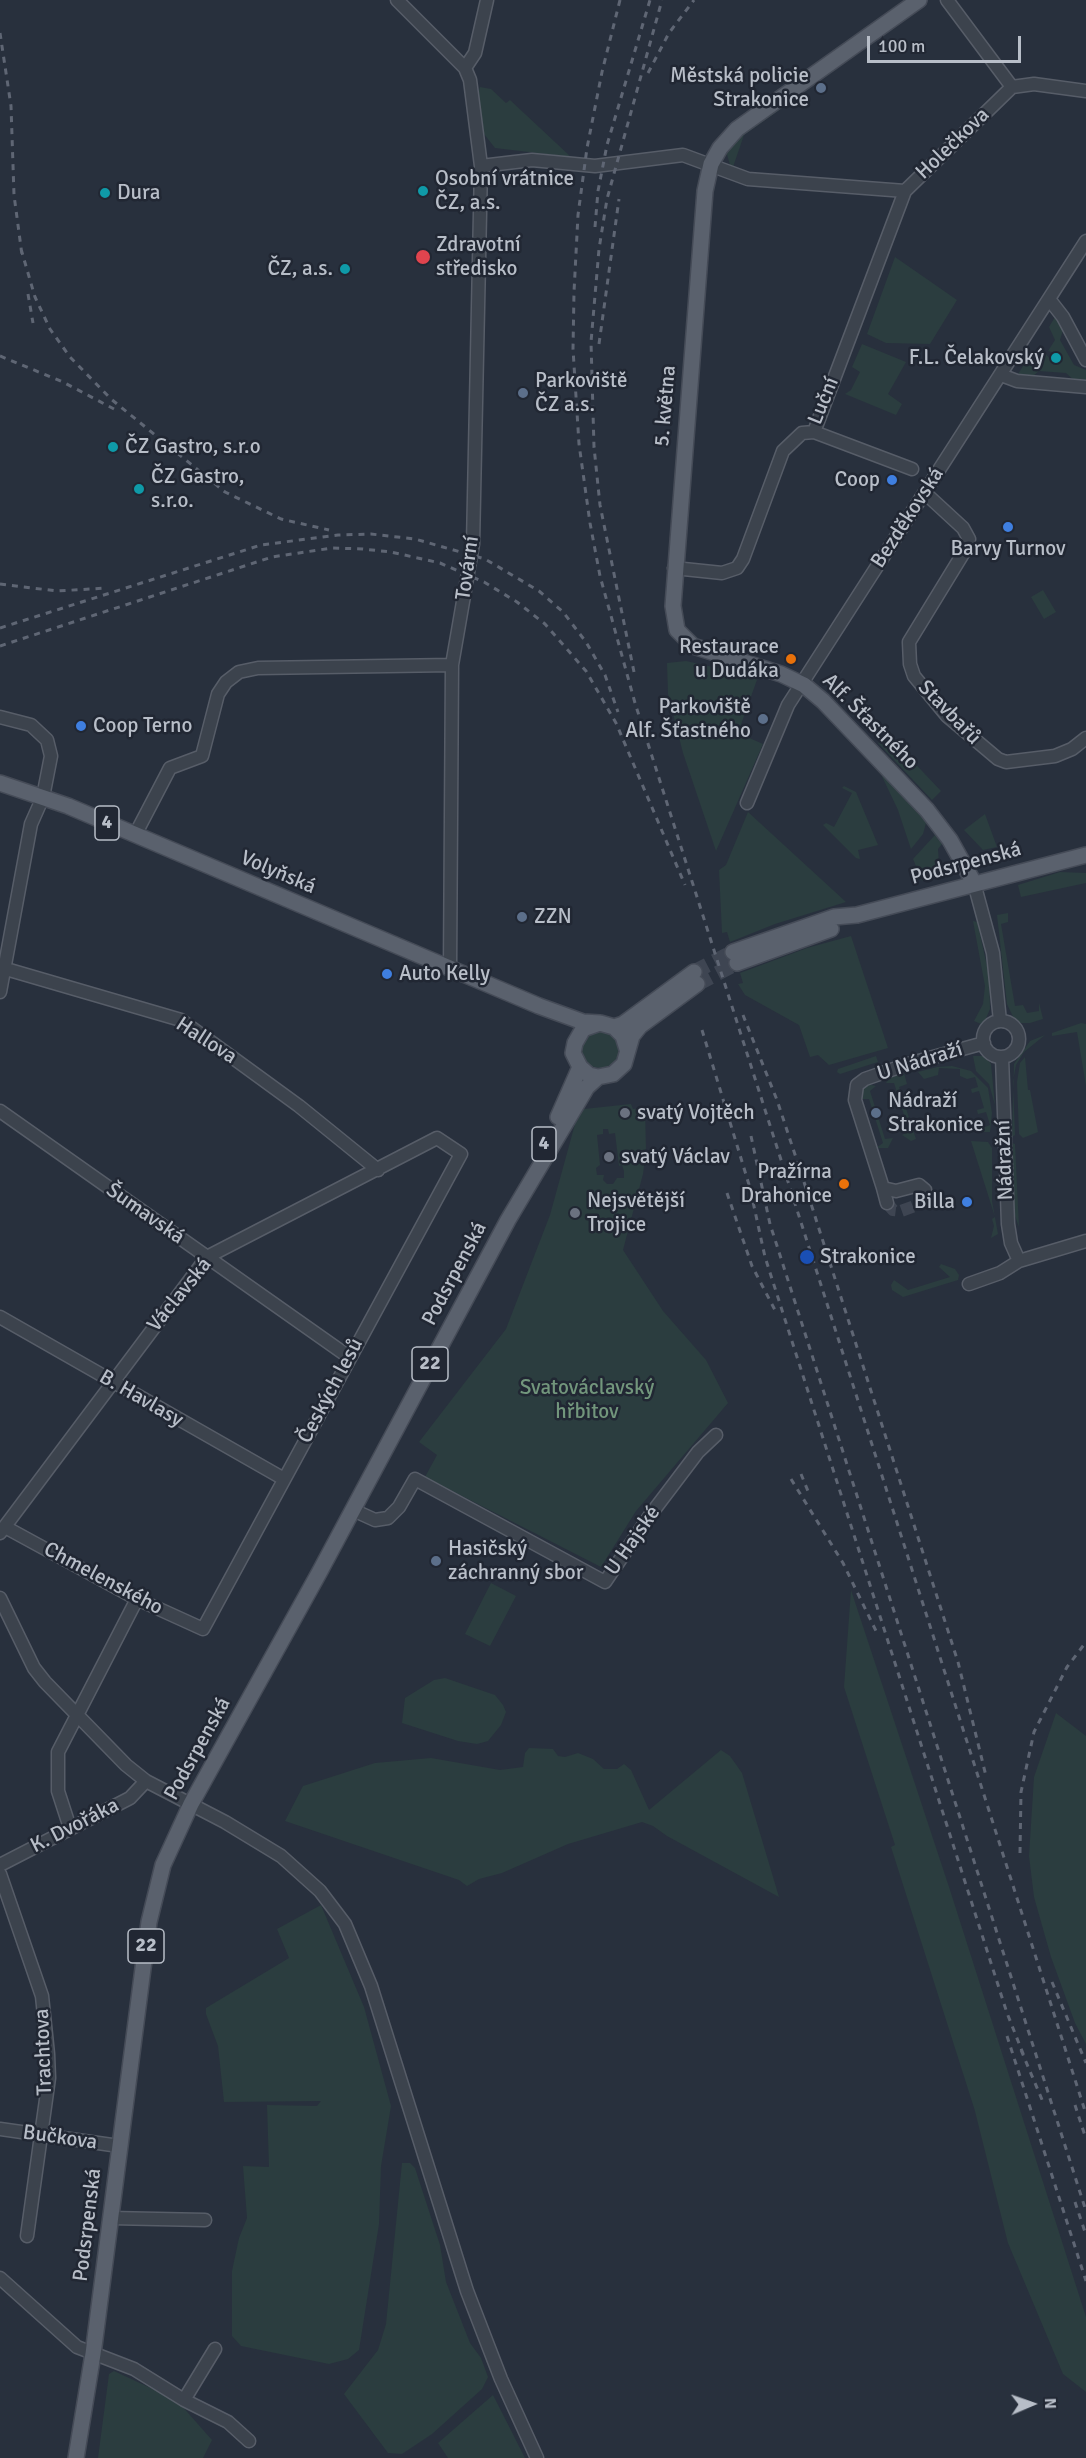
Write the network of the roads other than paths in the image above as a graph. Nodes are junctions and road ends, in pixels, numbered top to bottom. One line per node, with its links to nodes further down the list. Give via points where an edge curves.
1 (397, 0): 5 (street)
2 (487, 0): 5 (street, via 476,54)
3 (919, 0): 8 (main road, via 736,129)
4 (947, 0): 6 (street)
5 (465, 68): 9 (street, Tovární, via 470,80)
6 (1012, 87): 7 (street, via 1034,84); 10 (street, Holečkova)
7 (1086, 91)
8 (711, 164): 9 (street, via 682,155 595,166 532,160); 10 (street, Holečkova, via 748,179); 19 (main road, 5. května, via 705,191)
9 (481, 166): 21 (street, Tovární, via 473,544)
10 (904, 191): 16 (street, Luční)
11 (1086, 241): 12 (street, Bezděkovská)
12 (1049, 299): 13 (street); 14 (street, Bezděkovská)
13 (1086, 360)
14 (1001, 375): 15 (street, via 1017,381); 18 (street, Bezděkovská)
15 (1086, 387)
16 (814, 432): 17 (street); 19 (street, Luční, via 794,438 783,451 737,568 722,573)
17 (912, 469)
18 (925, 494): 22 (street, Bezděkovská, via 856,597); 24 (street, Stavbařů, via 963,528 969,539 909,642 914,676 947,716 1006,762 1055,756)
19 (674, 568): 20 (main road, 5. května, via 677,630)
20 (693, 646): 22 (main road, Alf. Šťastného)
21 (452, 665): 28 (street, via 258,668 239,672 218,694 202,756 170,768); 34 (street, Tovární)
22 (804, 685): 27 (street, Bezděkovská, via 788,705); 30 (main road, Alf. Šťastného, via 927,810 950,840)
23 (0, 717): 26 (street, via 31,725 47,740 51,756)
24 (1086, 738)
25 (0, 783): 26 (main road, Volyňská / 4)
26 (43, 797): 28 (main road, Volyňská / 4); 31 (street, via 31,824)
27 (747, 803)
28 (135, 835): 34 (main road, Volyňská / 4)
29 (1086, 855): 30 (main road, Podsrpenská)
30 (974, 884): 32 (main road, Podsrpenská, via 857,915 834,917); 37 (street, via 993,953)
31 (5, 939): 33 (street)
32 (735, 958)
33 (6, 969): 35 (street); 47 (street, Hallova, via 181,1020 299,1106)
34 (450, 970): 36 (main road, Volyňská / 4)
35 (0, 992)
36 (539, 1006): 38 (main road, Volyňská / 4, via 583,1022); 39 (main road, Volyňská / 4, via 569,1025)
37 (1000, 1021): 40 (street, via 987,1028); 42 (street, via 1014,1026 1020,1038 1013,1053)
38 (607, 1025): 39 (main road, Podsrpenská, via 583,1029); 41 (main road, via 623,1036); 41 (main road, Podsrpenská, via 623,1024 696,978 640,1026)
39 (574, 1043): 43 (main road, 4, via 573,1053)
40 (984, 1043): 42 (street, via 991,1054); 48 (street, U Nádraží, via 861,1082 854,1095)
41 (627, 1049): 44 (main road, Podsrpenská, via 619,1070)
42 (1002, 1057): 54 (street, Nádražní, via 1008,1224)
43 (579, 1067): 44 (main road); 51 (main road, Podsrpenská / 4, via 572,1090)
44 (598, 1077): 51 (main road, Podsrpenská / 22, via 587,1087)
45 (0, 1112): 53 (street, Šumavská)
46 (461, 1154): 47 (street, Václavská, via 437,1138); 57 (street, Českých lesů)
47 (378, 1170): 53 (street, Václavská)
48 (883, 1188): 49 (street, via 896,1191 919,1185); 50 (street, U Nádraží)
49 (925, 1190)
50 (887, 1203)
51 (508, 1220): 61 (main road, Podsrpenská / 22)
52 (1086, 1241): 54 (street)
53 (207, 1257): 57 (street, Šumavská); 58 (street, Václavská)
54 (1019, 1261): 55 (street)
55 (969, 1284)
56 (0, 1317): 58 (street, B. Havlasy)
57 (349, 1357): 60 (street, Českých lesů)
58 (112, 1382): 60 (street, B. Havlasy); 62 (street, Václavská)
59 (716, 1435): 61 (street, U Hajské, via 698,1452 651,1514 605,1582 415,1479 388,1518 375,1520)
60 (284, 1479): 65 (street, Českých lesů)
61 (353, 1510): 68 (main road, Podsrpenská / 22)
62 (2, 1530): 64 (street, Chmelenského)
63 (0, 1598): 66 (street, via 34,1668)
64 (137, 1599): 65 (street, Chmelenského); 66 (street)
65 (203, 1629)
66 (75, 1715): 67 (street); 69 (street, via 58,1752 58,1791)
67 (146, 1781): 68 (street); 69 (street, K. Dvořáka, via 130,1798)
68 (191, 1804): 74 (main road, Podsrpenská / 22, via 166,1857 152,1904); 84 (street, via 294,1866 327,1899 354,1941 467,2291)
69 (70, 1828): 70 (street, K. Dvořáka)
70 (0, 1865)
71 (0, 1875): 73 (street, Trachtova, via 42,1996 49,2078)
72 (0, 2129): 73 (street, Bučkova)
73 (42, 2136): 74 (street, Bučkova); 77 (street, Trachtova)
74 (120, 2146): 75 (main road, Podsrpenská / 22)
75 (110, 2218): 76 (street); 80 (main road, Podsrpenská / 22)
76 (205, 2220)
77 (27, 2236)
78 (0, 2278): 80 (street, via 72,2344)
79 (215, 2349): 81 (street)
80 (93, 2354): 81 (street, via 134,2369); 83 (main road, 22)
81 (184, 2400): 82 (street, via 228,2422)
82 (249, 2441)
83 (76, 2458)
84 (537, 2458)

